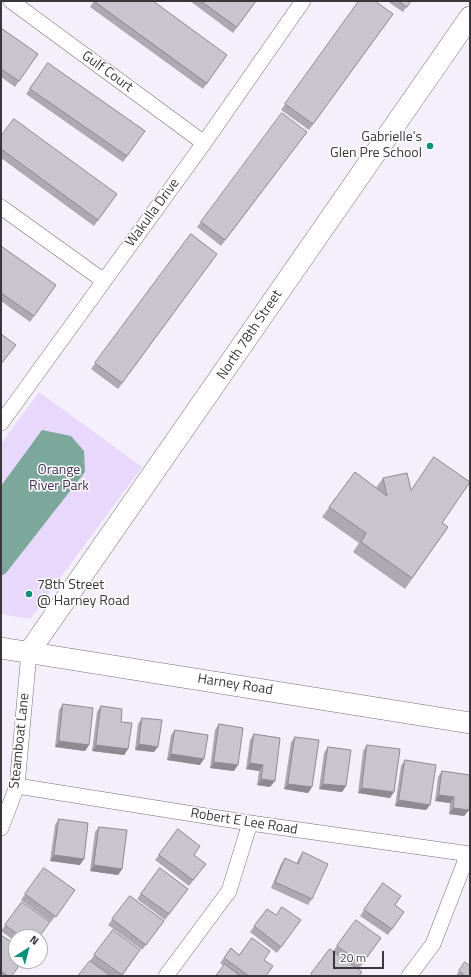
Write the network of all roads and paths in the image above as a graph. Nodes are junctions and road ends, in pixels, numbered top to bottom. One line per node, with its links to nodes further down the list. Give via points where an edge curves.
1 (11, 1): 4 (street, Gulf Court)
2 (303, 1): 4 (street, Wakulla Drive)
3 (470, 17): 9 (street, North 78th Street)
4 (204, 142): 6 (street, Wakulla Drive)
5 (1, 207): 6 (street)
6 (104, 281): 7 (street, Wakulla Drive)
7 (1, 423)
8 (1, 648): 9 (street, Harney Road)
9 (29, 652): 10 (street, Harney Road); 11 (street, Steamboat Lane)
10 (470, 723)
11 (17, 786): 12 (street, Robert E Lee Road); 13 (street, Steamboat Lane)
12 (250, 823): 14 (street, Robert E Lee Road); 15 (street, via 229,891)
13 (1, 828)
14 (469, 854): 16 (street, via 433,944)
15 (166, 976)
16 (409, 976)

